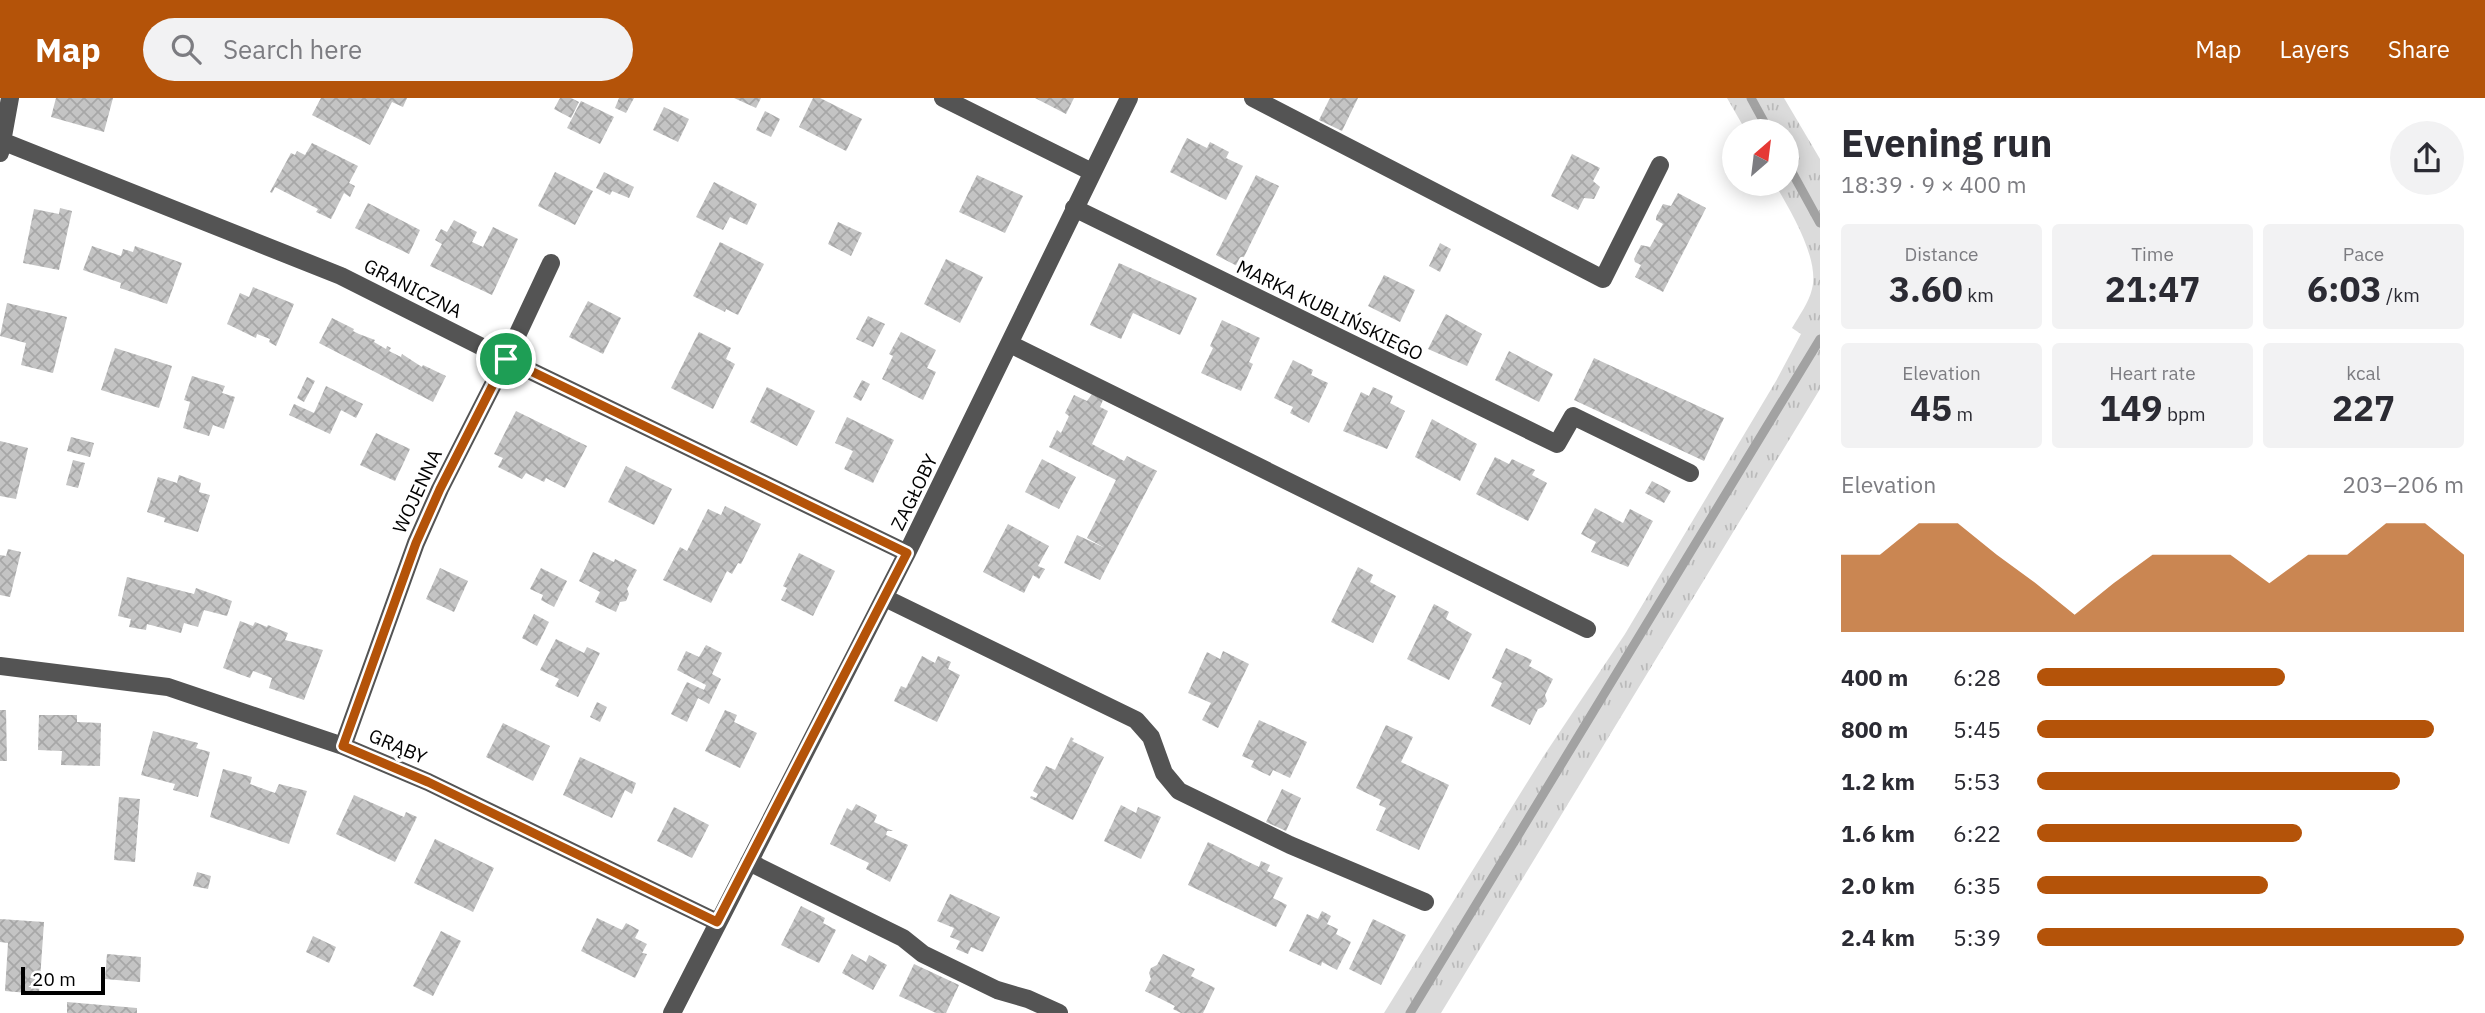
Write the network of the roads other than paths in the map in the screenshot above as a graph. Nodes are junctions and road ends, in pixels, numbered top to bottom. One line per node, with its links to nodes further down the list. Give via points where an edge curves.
1 (10, 98): 5 (street)
2 (943, 98): 7 (street)
3 (1129, 98): 7 (street, ZAGŁOBY)
4 (1253, 98): 6 (street, via 1603,279)
5 (1, 147): 11 (street, GRANICZNA, via 341,276)
6 (1660, 165)
7 (1092, 172): 8 (street, ZAGŁOBY)
8 (1074, 208): 10 (street, ZAGŁOBY); 12 (street, MARKA KUBLIŃSKIEGO, via 1557,444 1573,416)
9 (551, 263): 11 (street, WOJENNA)
10 (1010, 344): 13 (street, ZAGŁOBY); 15 (street)
11 (506, 359): 13 (street, GRANICZNA); 17 (street, WOJENNA, via 416,543)
12 (1690, 474)
13 (907, 553): 14 (street, ZAGŁOBY)
14 (885, 598): 18 (street, ZAGŁOBY); 19 (street, via 1136,720 1151,737 1164,773 1179,791 1290,845)
15 (1587, 629)
16 (0, 666): 17 (street, GRĄBY, via 168,687)
17 (343, 746): 20 (street, GRĄBY, via 428,782)
18 (749, 862): 20 (street, ZAGŁOBY); 22 (street, via 903,938 935,960)
19 (1425, 902)
20 (717, 922): 21 (street, ZAGŁOBY)
21 (672, 1013)
22 (1059, 1013)

